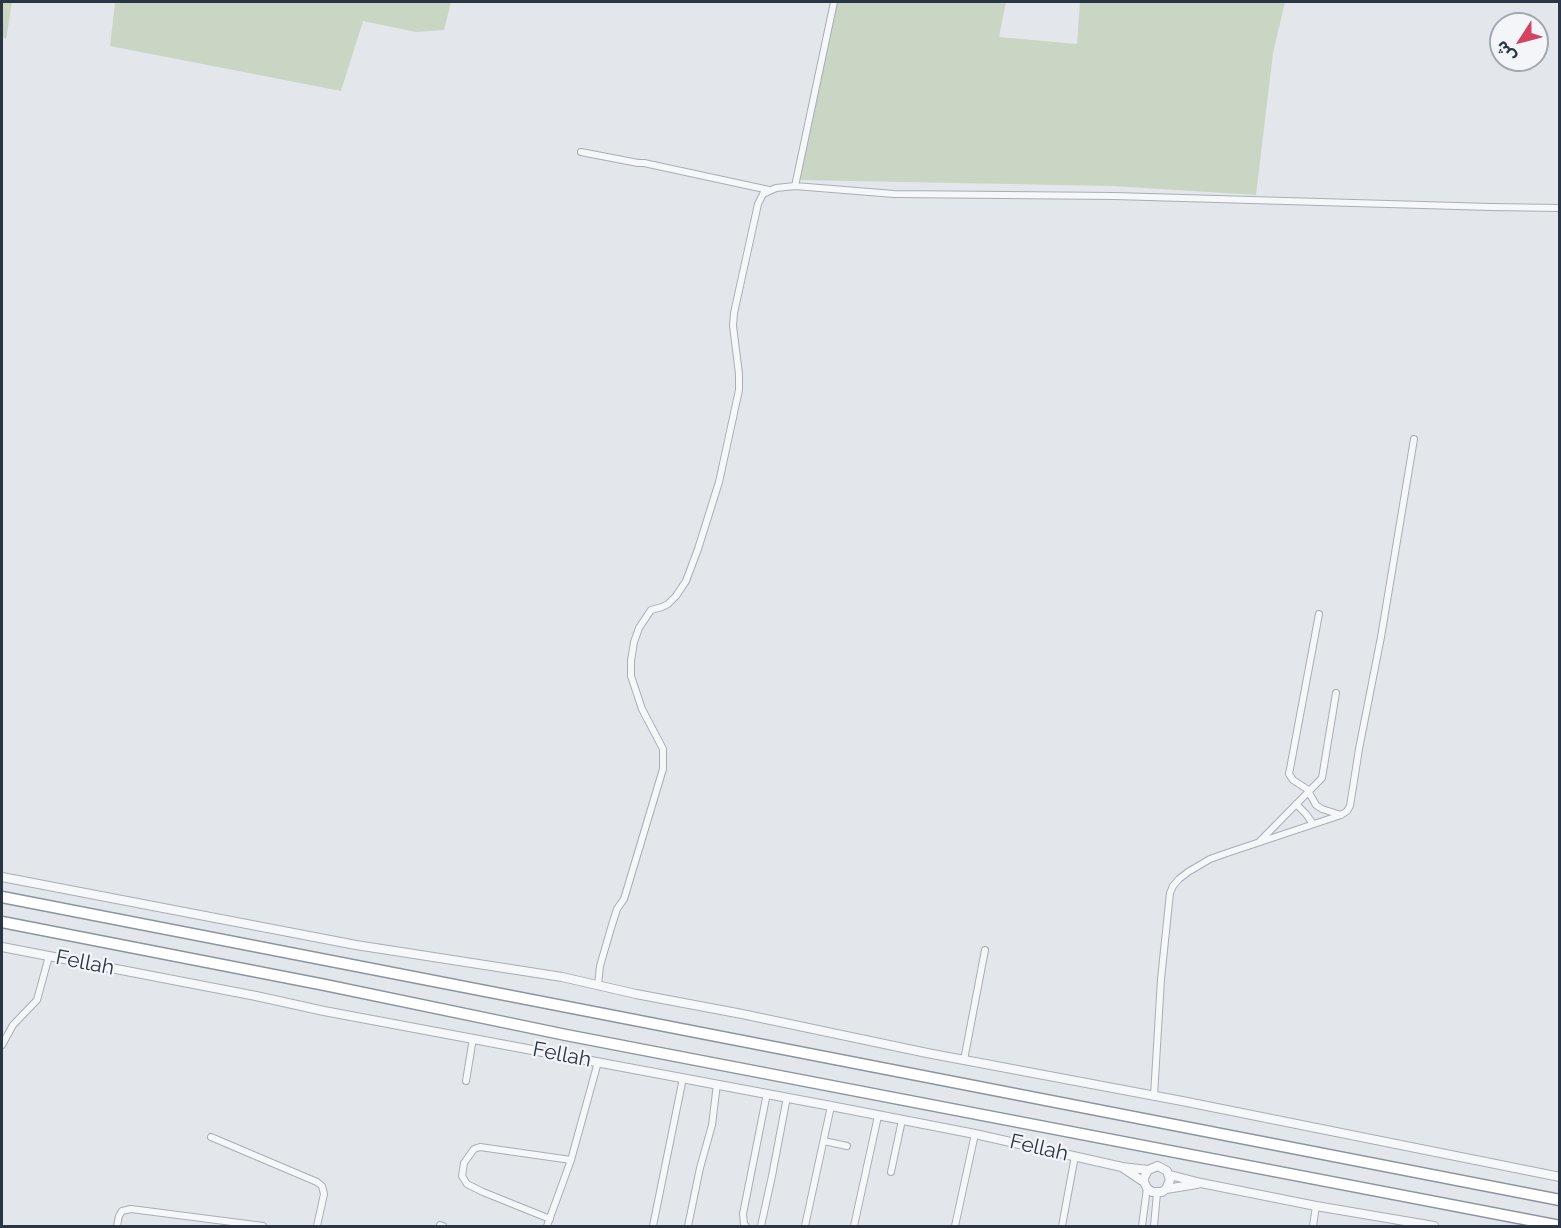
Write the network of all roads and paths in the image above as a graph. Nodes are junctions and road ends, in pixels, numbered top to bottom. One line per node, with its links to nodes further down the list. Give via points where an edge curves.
1 (834, 2): 3 (street)
2 (581, 152): 4 (street)
3 (795, 186): 4 (street); 5 (street, via 894,194)
4 (769, 190): 20 (street, via 759,204 735,306 739,390 719,482 686,581 668,604 651,610 634,642 630,675 642,710 663,749 663,769 624,899 611,928)
5 (1560, 208)
6 (1414, 439): 11 (street, via 1350,806)
7 (1319, 614): 9 (street, via 1289,774)
8 (1336, 693): 9 (street, via 1323,774)
9 (1309, 792): 10 (street); 11 (street, via 1322,809)
10 (1296, 804): 12 (street); 13 (street)
11 (1341, 815): 12 (street)
12 (1313, 824): 13 (street)
13 (1259, 842): 29 (street, via 1197,866 1179,879 1170,893)
14 (2, 877): 20 (street, via 346,943)
15 (2, 897): 49 (highway)
16 (2, 922): 53 (highway)
17 (2, 947): 19 (street, Fellah)
18 (985, 950): 23 (street)
19 (49, 956): 21 (street, Fellah); 22 (street, via 37,1000 13,1025)
20 (598, 985): 23 (street)
21 (472, 1038): 24 (street, Fellah); 26 (street)
22 (2, 1046)
23 (964, 1060): 29 (street)
24 (598, 1062): 25 (street, Fellah); 39 (street)
25 (683, 1077): 27 (street, Fellah); 59 (street)
26 (466, 1081)
27 (717, 1084): 28 (street, Fellah); 60 (street, via 712,1125)
28 (767, 1093): 30 (street, Fellah); 61 (street, via 743,1214)
29 (1154, 1095): 44 (street)
30 (787, 1097): 31 (street, Fellah); 62 (street)
31 (831, 1106): 32 (street, Fellah); 36 (street)
32 (878, 1116): 33 (street, Fellah); 64 (street)
33 (902, 1120): 34 (street, Fellah); 42 (street)
34 (975, 1134): 38 (street, Fellah); 65 (street)
35 (211, 1137): 57 (street, via 317,1182 324,1194)
36 (824, 1141): 37 (street); 63 (street)
37 (847, 1146)
38 (1076, 1156): 40 (street, Fellah); 66 (street)
39 (570, 1160): 52 (street); 52 (street, via 480,1147 464,1163 462,1176 467,1184)
40 (1122, 1167): 41 (street, Fellah); 46 (street, Fellah)
41 (1148, 1170): 43 (street, Fellah, via 1163,1168); 46 (street)
42 (891, 1172)
43 (1170, 1175): 45 (street, Fellah); 47 (street)
44 (1560, 1177)
45 (1201, 1183): 47 (street, Fellah); 50 (street, Fellah)
46 (1146, 1185): 48 (street, Fellah); 67 (street)
47 (1166, 1190): 48 (street, Fellah)
48 (1157, 1193): 68 (street)
49 (1560, 1200)
50 (1316, 1206): 69 (street); 70 (street, Fellah)
51 (188, 1216): 54 (street, via 126,1209 119,1216); 55 (street); 56 (street)
52 (550, 1219): 58 (street)
53 (1560, 1226)
54 (117, 1227)
55 (187, 1227)
56 (263, 1227)
57 (317, 1227)
58 (547, 1227)
59 (653, 1227)
60 (688, 1227)
61 (746, 1227)
62 (760, 1227)
63 (805, 1227)
64 (854, 1227)
65 (955, 1227)
66 (1062, 1227)
67 (1142, 1227)
68 (1154, 1227)
69 (1313, 1227)
70 (1434, 1227)

